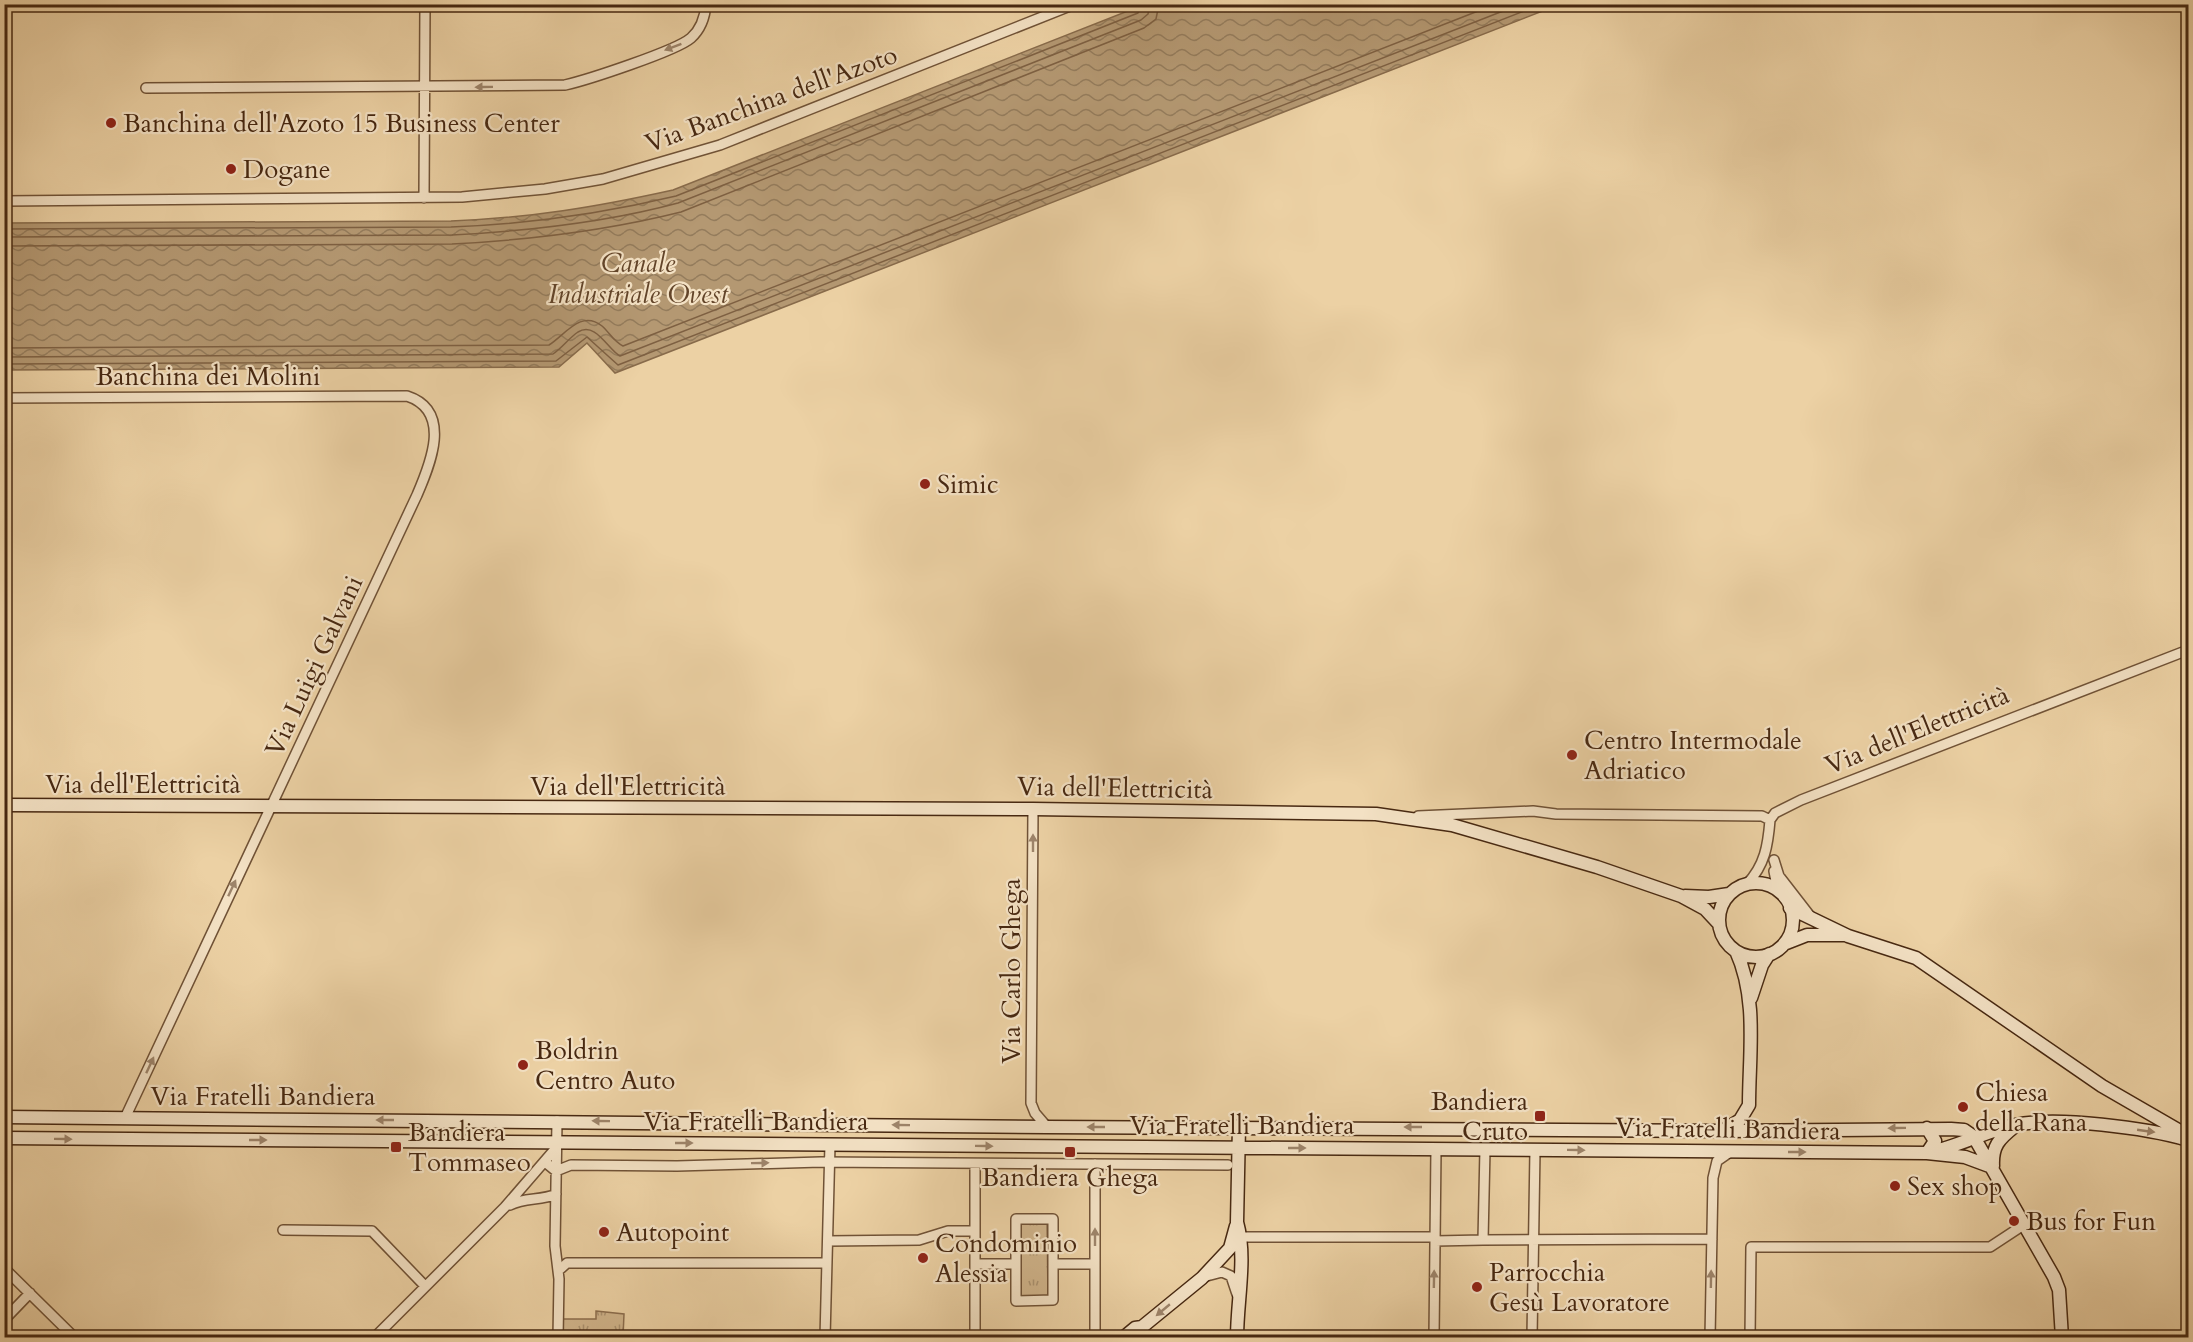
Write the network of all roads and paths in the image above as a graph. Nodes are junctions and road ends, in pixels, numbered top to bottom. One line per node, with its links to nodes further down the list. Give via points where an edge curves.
1 (425, 4): 4 (street)
2 (706, 4): 4 (street, one-way to 4, via 702,24 688,40 577,82 553,86)
3 (1075, 4): 6 (street, Via Banchina dell'Azoto, via 720,145 656,165 545,189)
4 (425, 87): 5 (street); 6 (street)
5 (146, 88)
6 (424, 198): 7 (street, Via Banchina dell'Azoto)
7 (4, 201)
8 (4, 398): 9 (street, Banchina dei Molini)
9 (411, 398): 12 (street, Via Luigi Galvani, via 422,405 431,419 435,439 432,461)
10 (2188, 650): 15 (street, Via dell'Elettricità, via 1801,800 1775,813)
11 (4, 805): 12 (main road, Via dell'Elettricità)
12 (271, 807): 13 (main road, Via dell'Elettricità); 32 (street, Via Luigi Galvani, one-way to 12)
13 (1033, 809): 14 (main road, Via dell'Elettricità); 36 (street, Via Carlo Ghega, one-way to 13, via 1031,1103)
14 (1404, 817): 15 (street, Via dell'Elettricità, via 1533,811 1762,816); 21 (main road, via 1486,835)
15 (1770, 820): 16 (street)
16 (1768, 846): 17 (street); 18 (street, via 1758,871)
17 (1774, 860): 19 (street, via 1773,877); 23 (street, via 1784,885)
18 (1747, 884): 19 (main road, via 1768,885); 20 (main road)
19 (1778, 891): 22 (main road)
20 (1729, 894): 21 (main road); 24 (main road, via 1719,913)
21 (1681, 896): 24 (main road, via 1705,909)
22 (1790, 908): 23 (main road); 26 (main road, via 1792,921)
23 (1814, 920): 25 (main road)
24 (1719, 924): 27 (main road, via 1722,935)
25 (1848, 936): 26 (main road, via 1807,935); 42 (main road, via 1916,958 2102,1086)
26 (1784, 944): 28 (main road)
27 (1736, 951): 28 (main road, via 1747,956); 29 (main road)
28 (1769, 954): 29 (main road)
29 (1750, 1000): 30 (main road)
30 (1749, 1105): 38 (main road, Via Fratelli Bandiera, via 1753,1124); 39 (main road, via 1740,1120)
31 (4, 1117): 32 (main road, Via Fratelli Bandiera)
32 (125, 1118): 33 (main road, Via Fratelli Bandiera, one-way to 32)
33 (557, 1121): 36 (main road, Via Fratelli Bandiera, one-way to 33); 44 (street)
34 (2018, 1124): 40 (main road); 42 (main road, one-way to 42, via 2145,1130); 56 (main road, via 1996,1143)
35 (1239, 1126): 36 (main road, Via Fratelli Bandiera, one-way to 36); 39 (main road, Via Fratelli Bandiera, one-way to 35); 45 (main road)
36 (1047, 1127)
37 (1928, 1128): 38 (main road, Via Fratelli Bandiera, one-way to 38); 40 (main road, Via Fratelli Bandiera, via 1964,1130); 50 (main road, via 1935,1141)
38 (1759, 1130): 39 (main road, Via Fratelli Bandiera)
39 (1723, 1131)
40 (1974, 1137): 50 (main road, Via Fratelli Bandiera); 56 (main road)
41 (4, 1138): 44 (main road, Via Fratelli Bandiera, one-way to 44)
42 (2188, 1138)
43 (830, 1144): 44 (main road, Via Fratelli Bandiera, one-way to 43); 45 (main road, Via Fratelli Bandiera, one-way to 45); 52 (street)
44 (556, 1145): 51 (street); 57 (street)
45 (1238, 1148): 46 (main road, Via Fratelli Bandiera, one-way to 46); 60 (main road)
46 (1436, 1149): 47 (main road, Via Fratelli Bandiera); 65 (street)
47 (1485, 1149): 48 (main road, Via Fratelli Bandiera); 67 (street)
48 (1535, 1150): 49 (main road, Via Fratelli Bandiera, one-way to 49); 69 (street)
49 (1730, 1152): 50 (main road, Via Fratelli Bandiera, one-way to 50); 66 (street, via 1717,1161 1715,1168)
50 (1928, 1153): 56 (main road, Via Fratelli Bandiera, via 1965,1157)
51 (545, 1162): 57 (street); 58 (street)
52 (828, 1162): 53 (street, Via Fratelli Bandiera); 57 (street, Via Fratelli Bandiera, one-way to 52, via 572,1164 677,1167); 68 (street)
53 (975, 1164): 54 (street, Via Fratelli Bandiera); 63 (street)
54 (1095, 1164): 55 (street, Via Fratelli Bandiera); 76 (street, one-way to 54)
55 (1228, 1165)
56 (1993, 1167): 61 (main road)
57 (556, 1171): 59 (street)
58 (522, 1194): 59 (street, via 547,1199); 80 (street)
59 (556, 1194): 70 (street)
60 (1237, 1222): 64 (main road); 79 (main road, via 1230,1248)
61 (2025, 1224): 96 (street, via 1990,1247 1751,1247); 97 (main road, via 2059,1290)
62 (283, 1230): 80 (street, via 372,1231)
63 (974, 1231): 68 (street, via 948,1231 918,1240); 73 (street)
64 (1241, 1237): 65 (street); 82 (main road)
65 (1435, 1239): 67 (street); 93 (street, one-way to 65)
66 (1712, 1239): 69 (street); 95 (street, one-way to 66)
67 (1483, 1240): 69 (street)
68 (828, 1241): 72 (street)
69 (1533, 1241): 94 (street)
70 (556, 1252): 71 (street); 78 (street)
71 (567, 1263): 72 (street); 78 (street)
72 (826, 1263): 85 (street)
73 (975, 1264): 74 (street); 89 (street)
74 (1016, 1264): 75 (street, via 1016,1301 1053,1300); 75 (street, via 1016,1219 1053,1219)
75 (1053, 1264): 76 (street)
76 (1095, 1264): 90 (street)
77 (4, 1268): 81 (street)
78 (558, 1271): 88 (street)
79 (1202, 1278): 82 (street, via 1222,1272 1231,1276); 84 (main road, one-way to 84)
80 (425, 1286): 87 (street)
81 (30, 1293): 83 (street); 86 (street)
82 (1238, 1296): 92 (main road)
83 (4, 1320)
84 (1139, 1332): 91 (main road, via 1135,1328)
85 (826, 1337)
86 (75, 1338)
87 (374, 1338)
88 (558, 1338)
89 (975, 1338)
90 (1095, 1338)
91 (1123, 1338)
92 (1237, 1338)
93 (1434, 1338)
94 (1532, 1338)
95 (1710, 1338)
96 (1750, 1338)
97 (2062, 1338)

